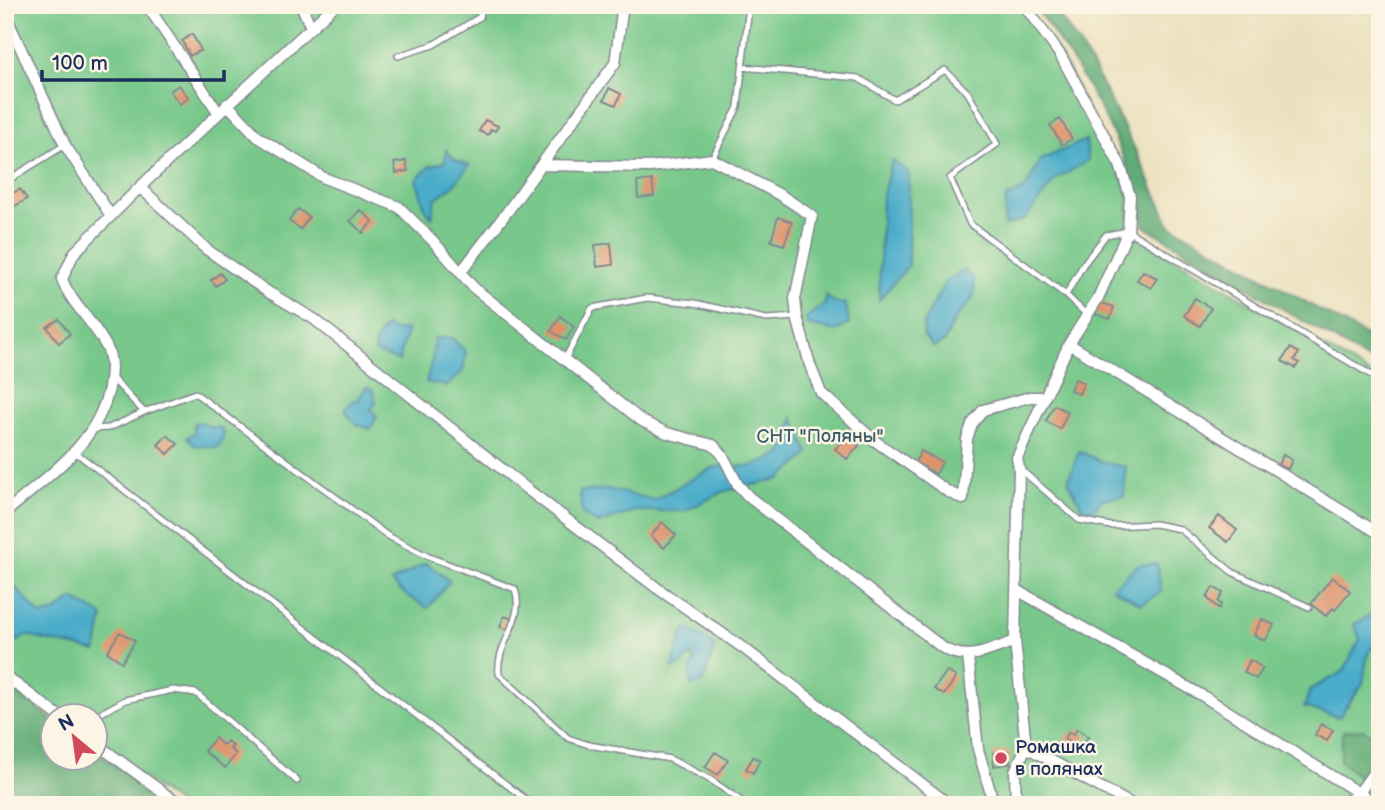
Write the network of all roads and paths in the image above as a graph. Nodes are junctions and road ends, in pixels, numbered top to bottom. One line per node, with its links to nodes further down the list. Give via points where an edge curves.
1 (148, 5): 12 (street)
2 (301, 5): 9 (street)
3 (335, 5): 9 (street)
4 (482, 5): 10 (lane, via 480,17 433,45)
5 (623, 5): 15 (street, via 615,63)
6 (749, 5): 11 (lane)
7 (1024, 5): 19 (street, via 1061,56 1120,165 1130,196)
8 (5, 14): 13 (street)
9 (311, 27): 12 (street)
10 (398, 56)
11 (742, 67): 14 (lane, via 738,107); 21 (lane, via 858,78 895,100 945,70 968,93 997,144 950,178 970,223)
12 (223, 108): 17 (street); 20 (street, via 258,137 324,178 399,208)
13 (65, 145): 16 (lane); 18 (street)
14 (712, 159): 15 (street, via 650,167); 23 (street, via 813,216 796,299)
15 (541, 166): 20 (street)
16 (5, 182)
17 (140, 187): 18 (street); 50 (street, via 206,249 314,319 657,589 746,650)
18 (111, 216): 26 (street, via 74,253 62,279 107,346)
19 (1128, 231): 21 (lane, via 1106,235); 22 (street); 27 (lane)
20 (461, 272): 25 (street, via 474,288)
21 (1066, 295): 22 (lane)
22 (1087, 315): 24 (street)
23 (797, 317): 25 (lane, via 766,318 647,298 592,308); 28 (street, via 821,393 875,441 964,499 967,439 982,410)
24 (1069, 344): 28 (street); 34 (street)
25 (565, 359): 38 (street, via 642,421 712,445 749,497 943,648)
26 (111, 377): 29 (lane); 30 (street, via 102,415)
27 (1380, 380)
28 (1044, 397): 32 (street, via 1017,458)
29 (144, 412): 30 (lane, via 109,428); 49 (lane, via 195,393 388,536 429,557 515,589 517,615 497,661 499,674 568,738 670,759)
30 (93, 429): 31 (street)
31 (75, 452): 33 (street); 48 (lane)
32 (1019, 468): 35 (street); 36 (lane, via 1079,520 1180,529 1232,572)
33 (5, 513)
34 (1380, 534)
35 (1017, 590): 37 (street); 46 (street, via 1203,696)
36 (1309, 607)
37 (1015, 641): 38 (street); 42 (street)
38 (968, 656): 51 (street, via 978,749)
39 (5, 676): 40 (street)
40 (40, 702)
41 (108, 709): 45 (lane, via 125,700 173,690 196,693)
42 (1026, 747): 52 (street, via 1015,771); 53 (street)
43 (108, 751): 47 (street)
44 (1380, 763): 46 (street)
45 (296, 780)
46 (1359, 793): 54 (street); 55 (street)
47 (180, 805)
48 (533, 805)
49 (747, 805)
50 (950, 805)
51 (994, 805)
52 (1016, 805)
53 (1133, 805)
54 (1342, 805)
55 (1378, 805)

